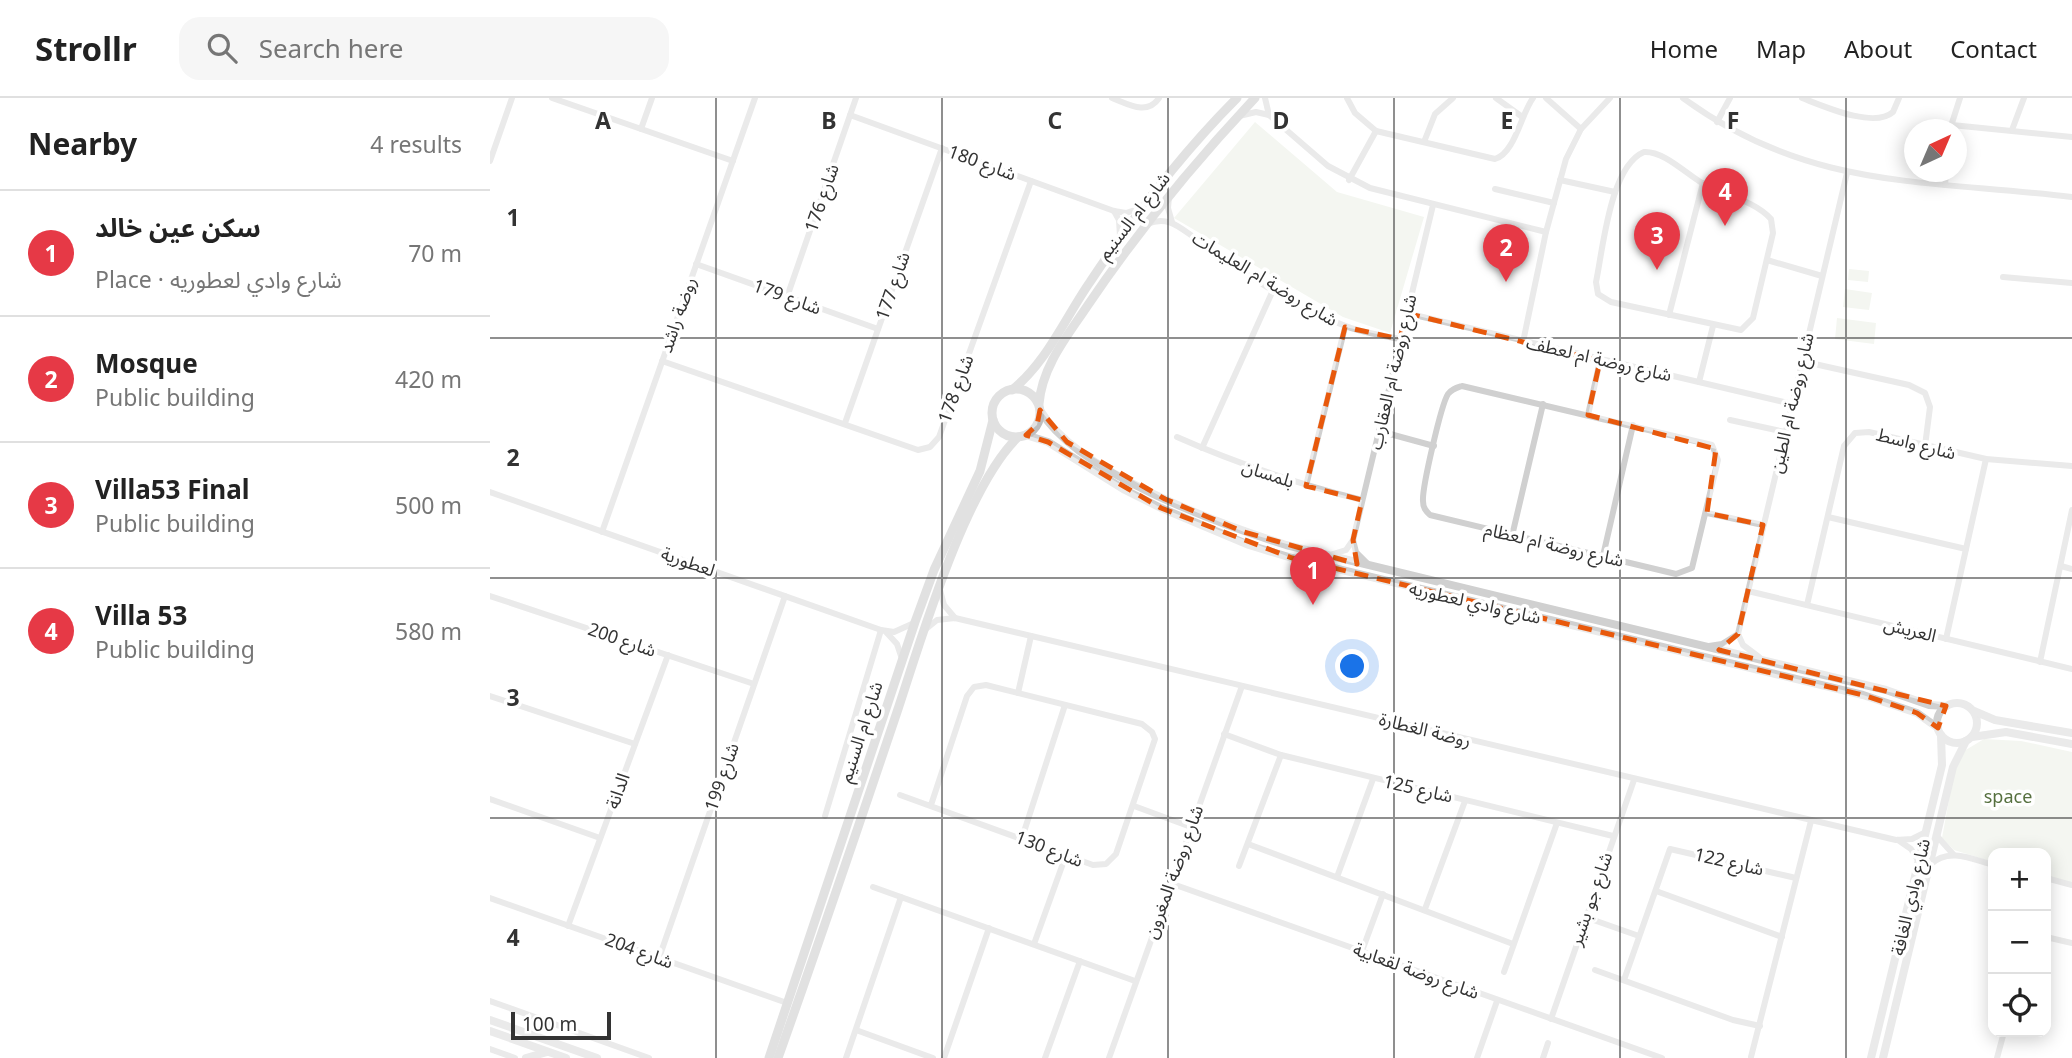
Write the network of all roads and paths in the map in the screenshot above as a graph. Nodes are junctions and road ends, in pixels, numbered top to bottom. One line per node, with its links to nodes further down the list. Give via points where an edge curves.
1 (512, 98): 37 (street)
2 (552, 98): 30 (street)
3 (652, 98): 30 (street)
4 (755, 98): 38 (street, روضة راشد)
5 (856, 98): 23 (street, شارع 176)
6 (1112, 98): 7 (street, via 1144,108)
7 (1159, 98)
8 (1237, 98): 52 (main road, شارع ام السنيم)
9 (1255, 98): 25 (main road, شارع ام السنيم)
10 (1265, 98): 24 (street)
11 (1347, 98): 32 (street, via 1355,113)
12 (1453, 98): 35 (street, via 1435,114)
13 (1496, 98): 26 (street)
14 (1533, 98): 26 (street)
15 (1546, 98): 31 (street)
16 (1610, 98): 31 (street)
17 (1683, 98): 28 (street)
18 (1730, 98): 28 (street)
19 (1802, 98): 20 (street, via 1877,119 1889,116)
20 (1899, 98)
21 (1960, 98): 27 (street)
22 (2024, 98): 33 (street)
23 (850, 115): 36 (street, شارع 180); 64 (street, شارع 176)
24 (1269, 115): 25 (street); 40 (street)
25 (1238, 116): 48 (main road, شارع ام السنيم)
26 (1521, 116): 35 (street, via 1501,158)
27 (1953, 119)
28 (1717, 122): 39 (street, via 1765,146)
29 (1967, 128): 33 (street)
30 (641, 129): 38 (street)
31 (1581, 129): 41 (street)
32 (1376, 131): 35 (street); 40 (street)
33 (2012, 131): 34 (street)
34 (2072, 136)
35 (1424, 142)
36 (942, 148): 42 (street, شارع 180); 69 (street, شارع 177)
37 (490, 161)
38 (733, 161): 59 (street, روضة راشد)
39 (1847, 173): 45 (street); 60 (street, شارع روضة ام الطين)
40 (1349, 180): 51 (street)
41 (1560, 180): 47 (street); 50 (street)
42 (1031, 181): 53 (street, شارع 180); 83 (street, شارع 178, via 936,443 918,450)
43 (1945, 182): 45 (street)
44 (1703, 183): 47 (street, via 1657,154 1644,152 1626,167); 58 (street, via 1771,219); 66 (street)
45 (1945, 185): 49 (street)
46 (1495, 189): 50 (street)
47 (1615, 192): 66 (street, via 1595,282 1598,294 1611,302)
48 (1170, 194): 54 (street, شارع روضة ام العليمات); 55 (main road, شارع ام السنيم)
49 (2072, 197)
50 (1554, 202): 56 (street)
51 (1433, 205): 56 (street); 65 (street, شارع روضة ام العقارب)
52 (1145, 206): 53 (street, شارع 180, via 1126,213); 57 (main road, شارع ام السنيم)
53 (1114, 211): 57 (street)
54 (1172, 222): 55 (street, شارع روضة ام العليمات, via 1158,220); 63 (street, شارع روضة ام العليمات)
55 (1145, 226): 79 (main road, شارع ام السنيم, via 1052,361)
56 (1546, 232): 71 (street)
57 (1120, 238): 76 (main road, شارع ام السنيم, via 1037,366)
58 (1767, 260): 60 (street); 67 (street, via 1751,323 1741,330)
59 (696, 264): 64 (street, شارع 179); 72 (street, روضة راشد)
60 (1822, 276): 74 (street, شارع روضة ام الطين)
61 (2003, 277): 62 (street)
62 (2072, 282)
63 (1274, 288): 68 (street, شارع روضة ام العليمات); 91 (street)
64 (787, 297): 69 (street, شارع 179)
65 (1406, 313): 70 (street, شارع روضة ام العقارب); 71 (street, شارع روضة ام لعطف)
66 (1669, 315): 67 (street)
67 (1713, 326): 75 (street)
68 (1345, 327): 70 (street, شارع روضة ام العليمات); 94 (street)
69 (878, 329): 83 (street, شارع 177)
70 (1400, 339): 85 (street, شارع روضة ام العقارب)
71 (1523, 342): 73 (street, شارع روضة ام لعطف)
72 (662, 361): 83 (street, شارع 178); 101 (street, روضة راشد)
73 (1600, 361): 75 (street, شارع روضة ام لعطف); 80 (street)
74 (1801, 361): 78 (street, شارع روضة ام الطين); 90 (street, via 1909,385 1924,393 1930,407)
75 (1699, 382): 78 (street, شارع روضة ام لعطف)
76 (1012, 390): 79 (main road, via 1027,392); 81 (main road, via 998,398)
77 (1543, 404): 80 (street, شارع روضة ام لعظام); 89 (street, شارع روضة ام لعظام, via 1470,386 1455,388 1446,398); 102 (street)
78 (1792, 404): 86 (street, شارع روضة ام الطين)
79 (1039, 407): 87 (main road, via 1037,425); 105 (street, شارع وادي لعطوريه, via 1067,442 1130,481 1232,527)
80 (1588, 415): 84 (street, شارع روضة ام لعظام)
81 (993, 420): 87 (main road, via 1002,433); 116 (main road, شارع ام السنيم, via 980,471)
82 (1730, 420): 86 (street)
83 (845, 423)
84 (1633, 425): 98 (street, شارع روضة ام لعظام, via 1707,442 1716,449 1718,460); 106 (street)
85 (1379, 431): 89 (street); 96 (street, شارع روضة ام العقارب)
86 (1785, 432): 100 (street, شارع روضة ام الطين)
87 (1022, 436): 110 (main road, شارع ام السنيم, via 1004,450 989,474); 135 (street, شارع وادي لعطوريه, via 1048,442 1125,490 1249,545 1863,695 1917,713)
88 (1177, 438): 91 (street, بلمسان)
89 (1434, 446): 102 (street, شارع روضة ام لعظام, via 1422,499 1425,511 1438,519)
90 (1925, 446): 92 (street, شارع واسط); 99 (street, شارع واسط, via 1869,432 1855,433 1844,446)
91 (1202, 448): 94 (street, بلمسان)
92 (1986, 459): 93 (street, شارع واسط); 104 (street)
93 (2072, 466)
94 (1306, 486): 96 (street, بلمسان)
95 (490, 492): 101 (street, لعطورية)
96 (1362, 500): 103 (street, شارع روضة ام العقارب)
97 (2072, 510): 107 (street)
98 (1707, 513): 100 (street); 106 (street, شارع روضة ام لعظام, via 1695,563 1683,574)
99 (1828, 517): 104 (street); 114 (street, شارع واسط)
100 (1763, 526): 111 (street, شارع روضة ام الطين)
101 (602, 532): 113 (street, لعطورية)
102 (1511, 536): 106 (street, شارع روضة ام لعظام)
103 (1353, 540): 105 (street, via 1340,553); 108 (street, via 1360,558)
104 (1966, 549): 121 (street)
105 (1322, 555): 108 (street, شارع وادي لعطوريه)
106 (1603, 556)
107 (2061, 566): 109 (street); 126 (street)
108 (1377, 569): 122 (street, شارع وادي لعطوريه)
109 (2072, 569)
110 (940, 589): 115 (street, via 944,605); 117 (main road, شارع ام السنيم)
111 (1748, 591): 114 (street, العريش); 119 (street, شارع روضة ام الطين)
112 (490, 596): 123 (street, شارع 200)
113 (785, 596): 118 (street, لعطورية); 128 (street, شارع 199)
114 (1807, 605): 121 (street, العريش)
115 (955, 618): 117 (street, via 937,620); 120 (street, روضة الغطارة)
116 (915, 622): 118 (street, via 902,630); 124 (main road, شارع ام السنيم)
117 (925, 630): 212 (main road, شارع ام السنيم)
118 (883, 631): 124 (street, via 897,644); 149 (street)
119 (1738, 634): 122 (street, via 1722,644); 125 (street, via 1748,650)
120 (1031, 636): 129 (street, روضة الغطارة); 130 (street)
121 (1946, 639): 126 (street, العريش)
122 (1706, 646): 125 (street, شارع وادي لعطوريه)
123 (668, 655): 128 (street, شارع 200); 139 (street, الدانة)
124 (902, 659): 195 (main road, شارع ام السنيم)
125 (1764, 660): 133 (street, شارع وادي لعطوريه)
126 (2040, 662): 127 (street, العريش)
127 (2072, 669)
128 (754, 684): 187 (street, شارع 199)
129 (1241, 686): 137 (street, شارع روضة المغرون); 143 (street, روضة الغطارة)
130 (1018, 693): 132 (street, شارع 130); 147 (street, شارع 130, via 986,685 974,687 967,696)
131 (490, 696): 139 (street)
132 (1065, 705): 148 (street, شارع 130, via 1142,724 1153,732 1155,746); 157 (street)
133 (1946, 706): 134 (street, via 1958,702); 135 (street, via 1938,716)
134 (1974, 711): 136 (street, via 1995,720); 138 (street, via 1977,724)
135 (1940, 732): 138 (street, via 1953,742); 153 (street, شارع وادي الغافة, via 1942,765)
136 (2072, 733)
137 (1224, 734): 141 (street, شارع 125); 152 (street, شارع روضة المغرون)
138 (1969, 739): 140 (street, via 2007,732); 154 (street, شارع وادي الغافة, via 1952,767)
139 (635, 744): 156 (street, الدانة)
140 (2072, 744)
141 (1281, 755): 142 (street, شارع 125); 159 (street)
142 (1373, 779): 146 (street, شارع 125); 166 (street)
143 (1634, 780): 150 (street, روضة الغطارة); 155 (street, شارع جو بشير)
144 (900, 795): 147 (street, شارع 130)
145 (490, 799): 156 (street)
146 (1465, 801): 151 (street, شارع 125); 176 (street)
147 (931, 806): 157 (street, شارع 130)
148 (1134, 806): 152 (street); 160 (street, شارع 130, via 1111,861 1093,865)
149 (825, 816)
150 (1811, 821): 158 (street, روضة الغطارة); 167 (street)
151 (1557, 823): 155 (street, شارع 125); 185 (street)
152 (1191, 827): 169 (street, شارع روضة المغرون)
153 (1926, 832): 158 (street, روضة الغطارة); 162 (street, شارع وادي الغافة)
154 (1936, 834): 161 (street); 165 (street, شارع وادي الغافة)
155 (1613, 836): 177 (street, شارع جو بشير)
156 (600, 838): 178 (street, الدانة)
157 (1022, 838): 160 (street, شارع 130)
158 (1896, 840): 162 (street, via 1911,849)
159 (1248, 844): 164 (street); 166 (street)
160 (1066, 855): 184 (street)
161 (1953, 855): 163 (street); 165 (street, via 1940,857)
162 (1919, 864): 222 (street, شارع وادي الغافة)
163 (1988, 864)
164 (1239, 866)
165 (1929, 866): 223 (street, شارع وادي الغافة)
166 (1337, 877): 173 (street)
167 (1796, 878): 172 (street, شارع 122, via 1670,849); 181 (street)
168 (2051, 879): 170 (street)
169 (1170, 883): 186 (street, شارع روضة لقعابية); 192 (street, شارع روضة المغرون)
170 (2072, 885)
171 (873, 887): 174 (street)
172 (1656, 891): 180 (street, شارع 122); 181 (street)
173 (1383, 894): 176 (street); 186 (street)
174 (901, 897): 179 (street); 199 (street)
175 (490, 898): 178 (street, شارع 204)
176 (1425, 909): 185 (street)
177 (1585, 917): 180 (street); 197 (street, شارع جو بشير)
178 (568, 926): 187 (street, شارع 204)
179 (989, 928): 184 (street); 215 (street)
180 (1639, 936): 191 (street, شارع 122)
181 (1782, 937): 198 (street)
182 (2051, 938): 183 (street)
183 (2072, 943)
184 (1034, 944): 188 (street)
185 (1513, 944): 190 (street)
186 (1362, 951): 194 (street, شارع روضة لقعابية)
187 (659, 958): 195 (street, شارع 204)
188 (1080, 961): 192 (street); 216 (street)
189 (1595, 970): 191 (street)
190 (1504, 972)
191 (1624, 980): 198 (street)
192 (1135, 981): 217 (street, شارع روضة المغرون)
193 (490, 1001): 210 (street)
194 (1497, 1001): 197 (street, شارع روضة لقعابية); 218 (street)
195 (788, 1003): 211 (main road, شارع ام السنيم)
196 (490, 1020): 209 (street)
197 (1550, 1020): 220 (street, شارع روضة لقعابية)
198 (1760, 1026): 221 (street)
199 (856, 1030): 213 (street); 214 (street)
200 (490, 1031): 204 (street)
201 (2003, 1037): 224 (street)
202 (1548, 1043): 219 (street)
203 (494, 1050): 205 (street); 206 (street)
204 (549, 1052): 207 (street); 208 (street)
205 (490, 1056)
206 (514, 1058)
207 (526, 1058)
208 (566, 1058)
209 (597, 1058)
210 (649, 1058)
211 (769, 1058)
212 (778, 1058)
213 (846, 1058)
214 (933, 1058)
215 (944, 1058)
216 (1045, 1058)
217 (1109, 1058)
218 (1477, 1058)
219 (1543, 1058)
220 (1662, 1058)
221 (1751, 1058)
222 (1871, 1058)
223 (1883, 1058)
224 (1997, 1058)

